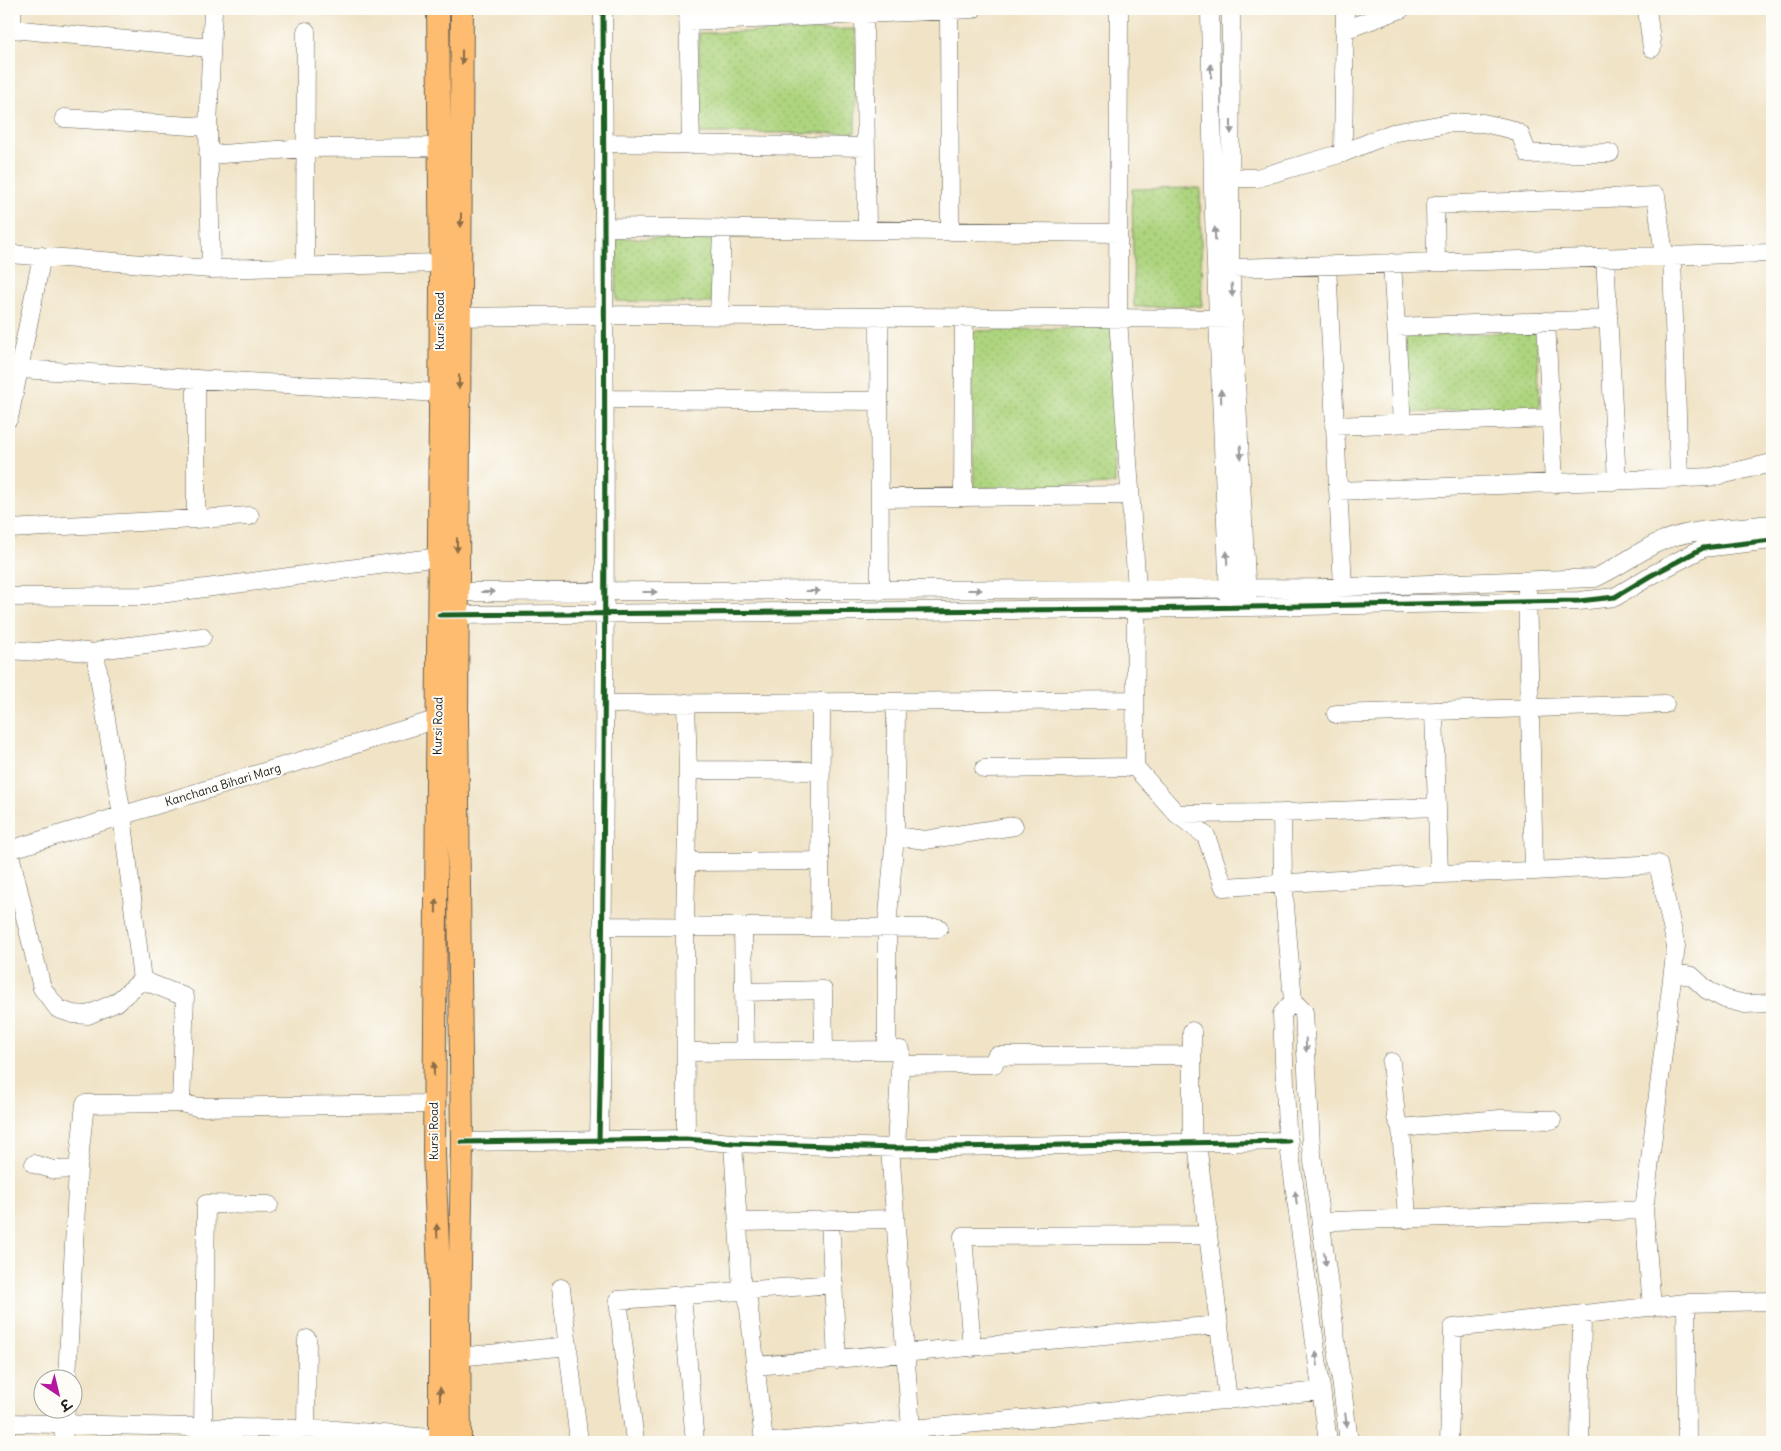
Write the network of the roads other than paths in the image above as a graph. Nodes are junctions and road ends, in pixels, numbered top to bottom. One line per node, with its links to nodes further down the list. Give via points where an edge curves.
1 (12, 9): 18 (street, via 12,29)
2 (213, 9): 18 (street)
3 (438, 9): 24 (main road, Kursi Road)
4 (462, 9): 50 (main road, Kursi Road, one-way to 50)
5 (603, 9): 22 (street)
6 (949, 9): 7 (street); 14 (street); 34 (street)
7 (973, 9)
8 (1119, 9): 35 (street)
9 (1210, 9): 54 (street, one-way to 9)
10 (1231, 9): 30 (street, one-way to 30)
11 (1345, 9): 16 (street)
12 (1401, 9): 16 (street)
13 (1647, 9): 19 (street)
14 (864, 13): 15 (street); 25 (street)
15 (689, 15): 23 (street)
16 (1344, 30): 27 (street)
17 (306, 31): 26 (street)
18 (210, 48): 21 (street)
19 (1652, 48)
20 (64, 118): 21 (street)
21 (208, 127): 29 (street)
22 (604, 143): 23 (street); 31 (street)
23 (691, 145): 25 (street)
24 (439, 147): 26 (street); 41 (main road, Kursi Road)
25 (866, 147): 33 (street)
26 (306, 148): 29 (street); 44 (street)
27 (1343, 153): 28 (street, via 1392,133 1450,123 1483,123 1510,128 1520,134 1528,154); 30 (street, via 1257,178)
28 (1610, 153)
29 (208, 155): 46 (street)
30 (1230, 178): 47 (street)
31 (604, 226): 32 (street); 48 (street)
32 (722, 228): 33 (street); 49 (street)
33 (867, 230): 34 (street)
34 (950, 231): 35 (street)
35 (1118, 233): 53 (street)
36 (1772, 252): 39 (street)
37 (9, 254): 38 (street)
38 (42, 256): 46 (street); 58 (street)
39 (1668, 256): 40 (street); 42 (street, via 1656,196 1435,205); 68 (street)
40 (1605, 257): 42 (street); 55 (street)
41 (440, 262): 44 (street); 50 (main road, Kursi Road)
42 (1436, 262): 43 (street)
43 (1392, 264): 45 (street); 57 (street)
44 (305, 266): 46 (street)
45 (1327, 266): 47 (street); 66 (street)
46 (210, 268)
47 (1231, 268): 54 (street, one-way to 54)
48 (605, 315): 49 (street); 50 (street); 61 (street)
49 (718, 316): 51 (street)
50 (450, 317): 60 (main road, Kursi Road); 90 (main road, Kursi Road, one-way to 90)
51 (878, 317): 52 (street); 62 (street)
52 (964, 317): 53 (street); 73 (street)
53 (1118, 318): 54 (street); 72 (street)
54 (1226, 319): 84 (street, one-way to 54); 85 (street, one-way to 85)
55 (1608, 319): 56 (street); 69 (street)
56 (1546, 322): 57 (street); 64 (street)
57 (1396, 327): 65 (street)
58 (19, 369): 59 (street); 63 (street)
59 (196, 379): 60 (street); 76 (street)
60 (440, 393): 80 (main road, Kursi Road)
61 (605, 399): 62 (street); 87 (street)
62 (879, 401): 74 (street)
63 (9, 418)
64 (1550, 418): 65 (street); 70 (street)
65 (1402, 423): 66 (street)
66 (1334, 426): 71 (street)
67 (1772, 463): 68 (street, via 1712,477)
68 (1679, 479): 69 (street)
69 (1617, 482): 70 (street)
70 (1554, 484): 71 (street)
71 (1338, 491): 82 (street)
72 (1130, 494): 73 (street); 83 (street)
73 (963, 497): 74 (street)
74 (880, 498): 86 (street)
75 (250, 516): 76 (street)
76 (196, 519): 78 (street)
77 (1772, 524): 81 (street, via 1683,535 1655,544 1595,578)
78 (9, 529)
79 (1772, 540): 89 (street, via 1703,548 1615,597)
80 (439, 557): 88 (street, via 145,596); 90 (main road, Kursi Road)
81 (1527, 580): 82 (street); 89 (street)
82 (1342, 588): 85 (street)
83 (1137, 589): 84 (street); 86 (street, one-way to 83)
84 (1229, 589): 85 (street); 91 (street)
85 (1247, 589): 91 (street)
86 (880, 591): 87 (street, one-way to 86)
87 (604, 592): 90 (street, one-way to 87); 93 (street)
88 (9, 597)
89 (1528, 602): 91 (street); 103 (street)
90 (448, 604): 93 (street); 106 (main road, Kursi Road); 149 (main road, Kursi Road)
91 (1238, 607): 92 (street)
92 (1136, 609): 93 (street); 97 (street)
93 (604, 613): 101 (street)
94 (202, 637): 96 (street)
95 (9, 650): 96 (street, via 39,652 58,649)
96 (94, 653): 114 (street)
97 (1136, 700): 99 (street); 107 (street)
98 (821, 702): 99 (street); 100 (street); 110 (street)
99 (896, 702): 116 (street)
100 (686, 703): 101 (street); 109 (street)
101 (604, 704): 123 (street)
102 (1665, 704): 103 (street)
103 (1530, 708): 104 (street); 120 (street)
104 (1434, 711): 105 (street); 111 (street)
105 (1336, 714)
106 (438, 720): 114 (street, Kanchana Bihari Marg); 143 (main road, Kursi Road, one-way to 106)
107 (1135, 767): 108 (street); 113 (street)
108 (984, 769)
109 (688, 770): 110 (street); 119 (street)
110 (821, 771): 118 (street)
111 (1437, 808): 112 (street); 121 (street)
112 (1282, 813): 113 (street); 122 (street)
113 (1177, 814): 122 (street, via 1206,836 1224,886)
114 (122, 815): 117 (street, Kanchana Bihari Marg); 130 (street)
115 (1014, 826): 116 (street, via 925,840)
116 (895, 836): 127 (street)
117 (9, 850): 130 (street, via 42,988 58,1009 88,1015 117,1002)
118 (820, 861): 119 (street); 126 (street)
119 (688, 862): 124 (street)
120 (1534, 871): 121 (street); 129 (street, via 1658,864 1676,946)
121 (1439, 874): 122 (street)
122 (1283, 882): 132 (street)
123 (604, 926): 124 (street); 147 (street)
124 (685, 926): 125 (street); 138 (street)
125 (743, 927): 126 (street); 131 (street)
126 (820, 927): 127 (street)
127 (887, 928): 128 (street); 137 (street)
128 (939, 928)
129 (1673, 973): 133 (street, via 1692,976 1707,990 1724,999 1745,1004); 156 (street)
130 (142, 980): 142 (street, via 185,997)
131 (744, 992): 135 (street); 136 (street, via 823,990)
132 (1293, 1001): 148 (street, via 1282,1014); 161 (street, one-way to 161, via 1304,1012 1311,1146)
133 (1772, 1003)
134 (1192, 1031): 139 (street)
135 (745, 1050): 136 (street); 138 (street)
136 (824, 1050): 137 (street)
137 (887, 1050): 141 (street, via 901,1050)
138 (687, 1052): 146 (street)
139 (1192, 1055): 141 (street, via 996,1056 994,1064); 151 (street)
140 (1391, 1062): 145 (street, via 1396,1117)
141 (900, 1065): 152 (street)
142 (181, 1103): 143 (street, via 197,1107); 154 (street, via 85,1104)
143 (434, 1104): 189 (main road, Kursi Road, one-way to 143, via 440,1296)
144 (1552, 1120): 145 (street, via 1500,1119)
145 (1401, 1128): 158 (street)
146 (686, 1139): 147 (street); 150 (street)
147 (599, 1141): 149 (street)
148 (1289, 1141): 151 (street); 180 (street, one-way to 148)
149 (462, 1142): 176 (main road, Kursi Road)
150 (733, 1143): 152 (street); 160 (street)
151 (1195, 1143): 152 (street); 162 (street)
152 (893, 1148): 157 (street)
153 (34, 1164): 154 (street, via 54,1170)
154 (78, 1169): 179 (street)
155 (269, 1205): 188 (street, via 206,1204)
156 (1644, 1210): 158 (street); 169 (street)
157 (896, 1219): 159 (street); 175 (street)
158 (1407, 1219): 161 (street, via 1335,1221)
159 (830, 1220): 160 (street); 163 (street)
160 (738, 1222): 165 (street)
161 (1320, 1225): 197 (street, one-way to 197)
162 (1208, 1235): 171 (street); 174 (street, via 963,1236)
163 (834, 1284): 165 (street); 177 (street)
164 (561, 1288): 173 (street)
165 (744, 1291): 166 (street); 178 (street)
166 (682, 1296): 192 (street, via 618,1300); 193 (street)
167 (1772, 1301): 168 (street)
168 (1686, 1303): 169 (street); 200 (street)
169 (1652, 1307): 170 (street)
170 (1582, 1314): 198 (street, via 1453,1328); 199 (street)
171 (1219, 1325): 174 (street); 181 (street)
172 (307, 1339): 186 (street)
173 (568, 1346): 176 (street); 191 (street)
174 (972, 1348): 175 (street)
175 (906, 1354): 177 (street); 187 (street)
176 (458, 1358): 189 (main road, Kursi Road)
177 (837, 1360): 178 (street)
178 (756, 1366): 194 (street)
179 (68, 1368)
180 (1321, 1391): 181 (street); 196 (street)
181 (1228, 1400): 187 (street)
182 (56, 1418): 185 (street)
183 (65, 1418): 190 (street)
184 (73, 1418): 188 (street)
185 (9, 1423)
186 (306, 1430): 188 (street); 189 (street)
187 (911, 1430): 195 (street)
188 (202, 1435)
189 (450, 1441)
190 (63, 1442)
191 (579, 1442)
192 (635, 1442)
193 (695, 1442)
194 (764, 1442)
195 (773, 1442)
196 (1328, 1442)
197 (1348, 1442)
198 (1449, 1442)
199 (1580, 1442)
200 (1687, 1442)

